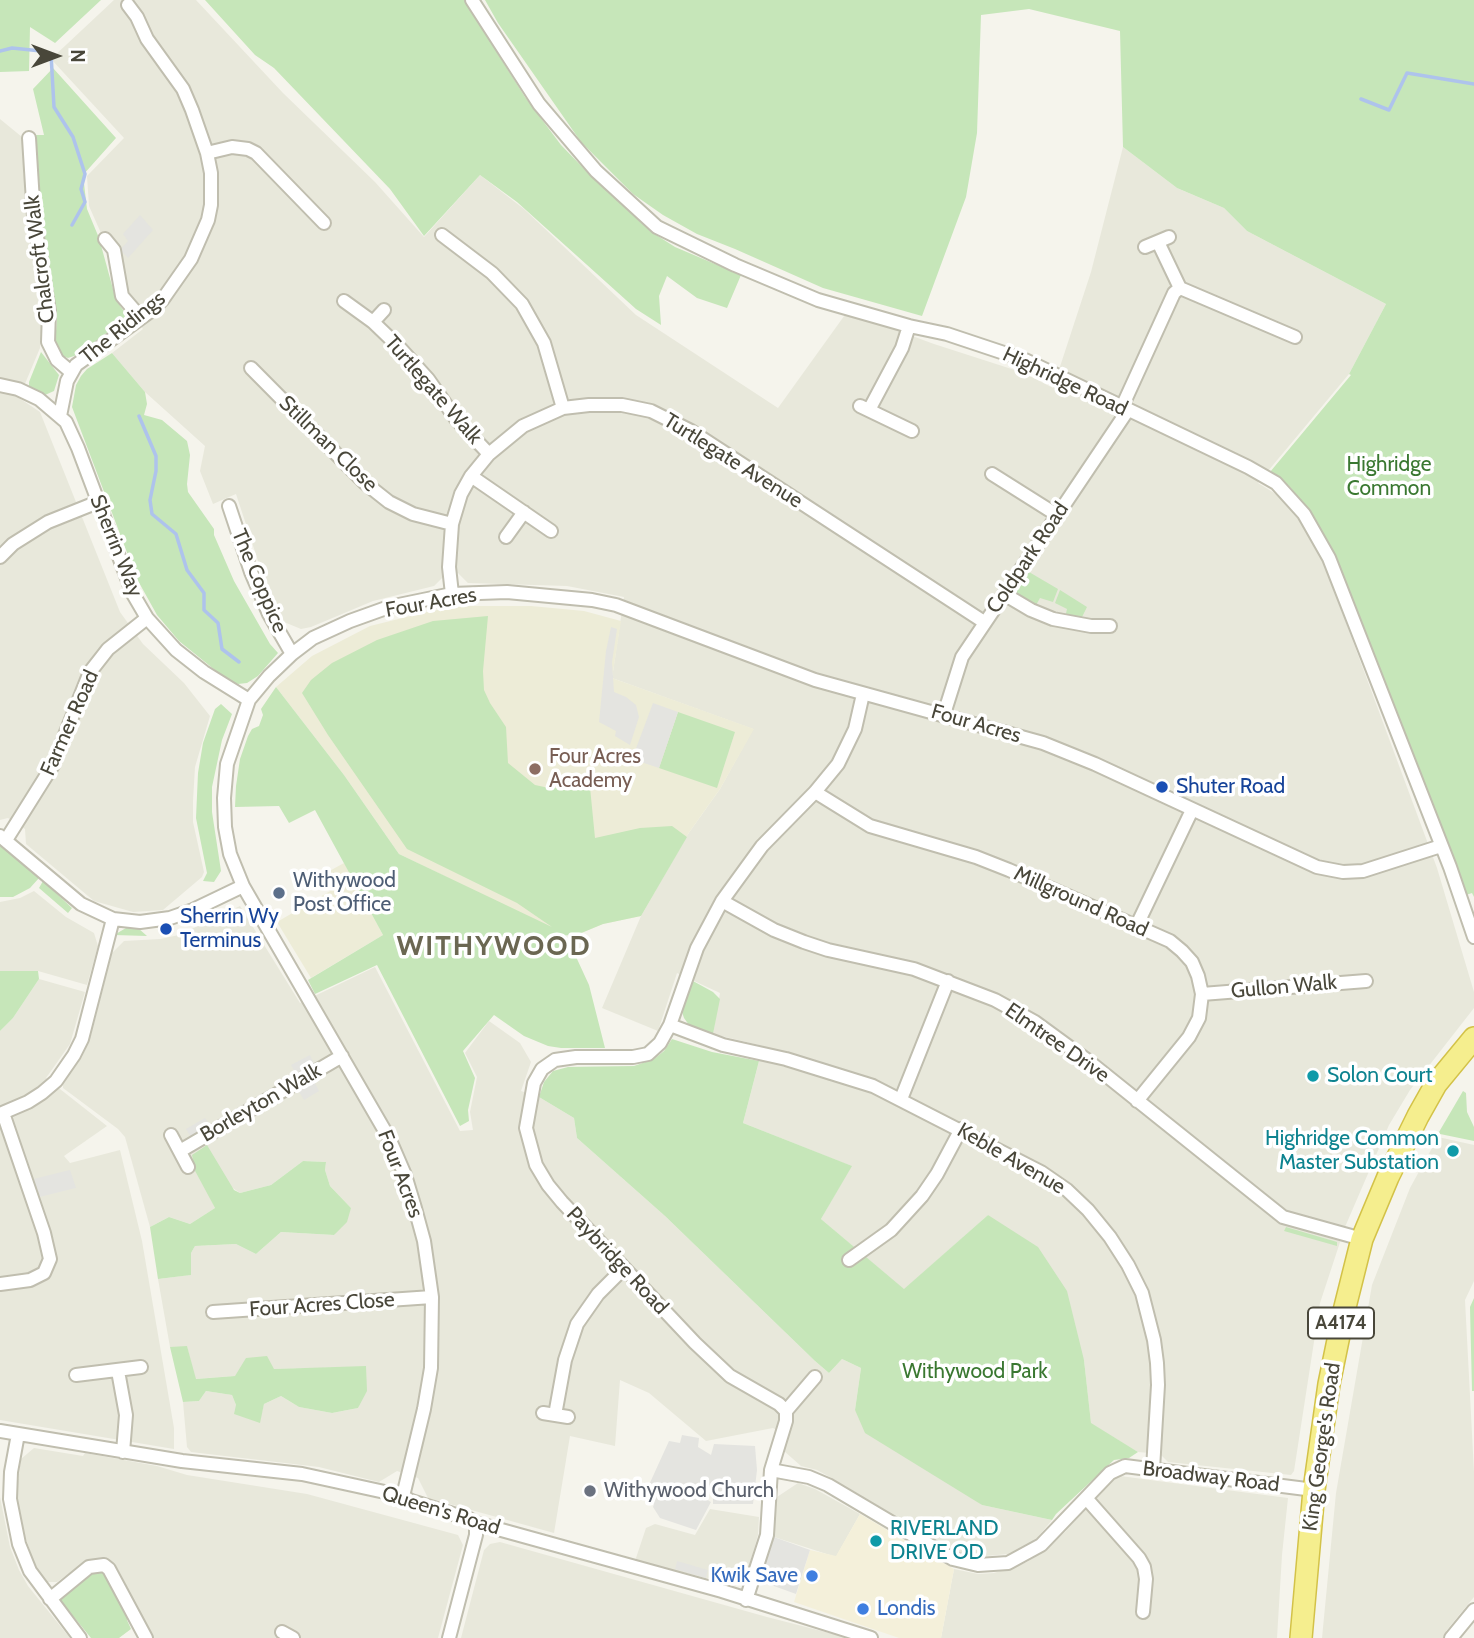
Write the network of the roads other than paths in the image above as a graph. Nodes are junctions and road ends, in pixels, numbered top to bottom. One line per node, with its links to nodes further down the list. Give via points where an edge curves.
1 (472, 0): 14 (street, Highridge Road, via 539,104 596,171 657,227 818,300)
2 (128, 5): 4 (street, The Ridings, via 183,89)
3 (29, 138): 17 (street, Chalcroft Walk, via 34,218 49,311 48,342 57,360)
4 (207, 153): 5 (street, via 232,147 256,153); 12 (street, The Ridings, via 211,205 201,240 163,299)
5 (324, 223)
6 (442, 235): 19 (street, via 492,273 522,304 544,343)
7 (105, 239): 12 (street, via 114,250 122,296)
8 (1157, 242): 9 (street)
9 (1180, 288): 15 (street); 20 (street, Coldpark Road)
10 (344, 301): 13 (street, Turtlegate Walk)
11 (384, 310): 13 (street)
12 (141, 318): 17 (street, The Ridings)
13 (373, 322): 23 (street, Turtlegate Walk, via 428,379 456,419)
14 (909, 326): 20 (street, Highridge Road, via 1025,360); 22 (street, via 902,348 865,408)
15 (1295, 337)
16 (251, 368): 30 (street, Stillman Close, via 388,502)
17 (71, 372): 21 (street, The Ridings)
18 (0, 385): 21 (street, Sherrin Way, via 29,393)
19 (563, 408): 23 (street, Turtlegate Avenue, via 523,426); 37 (street, Turtlegate Avenue, via 622,405 667,418)
20 (1125, 408): 29 (street, Coldpark Road); 46 (street, Highridge Road, via 1262,474 1304,514 1329,558)
21 (60, 416): 26 (street, Sherrin Way, via 72,432)
22 (912, 431)
23 (489, 454): 25 (street, Turtlegate Avenue)
24 (992, 474): 29 (street)
25 (471, 476): 28 (street); 30 (street, Turtlegate Avenue)
26 (98, 502): 33 (street, via 48,522); 36 (street, Sherrin Way, via 133,594)
27 (229, 506): 39 (street, The Coppice, via 269,614)
28 (524, 512): 31 (street); 32 (street)
29 (1057, 515): 35 (street, Coldpark Road)
30 (452, 524): 34 (street, Turtlegate Avenue)
31 (551, 531)
32 (506, 537)
33 (0, 557)
34 (452, 594): 39 (street, Four Acres, via 388,607 350,621); 40 (street, Four Acres, via 538,593 593,600)
35 (1004, 594): 37 (street, Coldpark Road); 38 (street, via 1053,619)
36 (148, 618): 41 (street, Sherrin Way, via 176,650); 45 (street, Farmer Road, via 108,649 90,672 53,765)
37 (984, 622): 42 (street, Coldpark Road, via 962,657)
38 (1110, 626)
39 (292, 653): 41 (street, Four Acres)
40 (863, 694): 42 (street, Four Acres); 43 (street, via 848,747)
41 (249, 701): 47 (street, Four Acres, via 227,764 224,798 230,854)
42 (944, 715): 44 (street, Four Acres, via 1044,743)
43 (815, 792): 48 (street, via 762,846); 50 (street, Millground Road, via 870,826 976,857)
44 (1192, 810): 46 (street, Four Acres, via 1329,870 1363,871); 50 (street)
45 (3, 838): 49 (street, via 80,904)
46 (1441, 846): 51 (street, Highridge Road)
47 (243, 886): 49 (street, via 170,918); 57 (street, Four Acres)
48 (722, 901): 52 (street, Elmtree Drive, via 804,942); 55 (street, via 697,948)
49 (113, 919): 60 (street, via 74,1055 42,1093)
50 (1136, 927): 54 (street, Millground Road, via 1170,940 1182,951 1192,962)
51 (1474, 937)
52 (948, 981): 58 (street); 59 (street, Elmtree Drive, via 1035,1022)
53 (1366, 981): 54 (street, Gullon Walk)
54 (1202, 994): 59 (street, Millground Road, via 1195,1028)
55 (670, 1024): 58 (street, Keble Avenue, via 723,1045 839,1074); 67 (street, Paybridge Road, via 648,1054 564,1057 542,1069 534,1083 526,1128 536,1165 548,1185)
56 (1474, 1038): 65 (highway, King George's Road / A4174, via 1442,1075 1424,1105)
57 (342, 1056): 63 (street, Borleyton Walk); 69 (street, Four Acres, via 405,1175 424,1241)
58 (901, 1099): 61 (street, Keble Avenue)
59 (1137, 1101): 65 (street, Elmtree Drive, via 1283,1217)
60 (2, 1114): 68 (street, via 50,1259 44,1273)
61 (961, 1129): 66 (street, via 922,1196 891,1230); 80 (street, Keble Avenue, via 1067,1191 1088,1210 1129,1265 1142,1293 1157,1363)
62 (171, 1135): 63 (street, Borleyton Walk)
63 (180, 1151): 64 (street, Borleyton Walk)
64 (188, 1167)
65 (1362, 1239): 82 (highway, King George's Road / A4174, via 1336,1347)
66 (849, 1260)
67 (624, 1269): 75 (street, Paybridge Road, via 730,1376); 76 (street, via 598,1294 577,1324)
68 (0, 1284)
69 (432, 1297): 70 (street, Four Acres Close); 83 (street, Four Acres, via 431,1368)
70 (212, 1312)
71 (141, 1367): 72 (street)
72 (118, 1371): 73 (street); 79 (street, via 126,1415)
73 (76, 1375)
74 (815, 1377): 75 (street)
75 (786, 1411): 81 (street)
76 (555, 1415)
77 (0, 1431): 78 (street, Queen's Road)
78 (18, 1434): 79 (street, Queen's Road); 86 (street, via 10,1472 14,1522 30,1571)
79 (123, 1452): 83 (street, Queen's Road, via 302,1474)
80 (1153, 1469): 82 (street, Broadway Road); 84 (street, Broadway Road, via 1125,1466 1110,1473)
81 (771, 1471): 84 (street, via 828,1485 953,1559 978,1565 1008,1563 1026,1555); 87 (street, via 767,1535)
82 (1314, 1490): 94 (highway, King George's Road / A4174)
83 (403, 1496): 85 (street, Queen's Road)
84 (1086, 1498): 89 (street, via 1144,1567)
85 (477, 1523): 87 (street, Queen's Road); 92 (street)
86 (50, 1599): 90 (street); 91 (street, via 89,1567 104,1565)
87 (746, 1600): 93 (street, Queen's Road)
88 (1474, 1609): 95 (street)
89 (1143, 1612)
90 (80, 1638)
91 (146, 1638)
92 (449, 1638)
93 (871, 1638)
94 (1301, 1638)
95 (1451, 1638)

